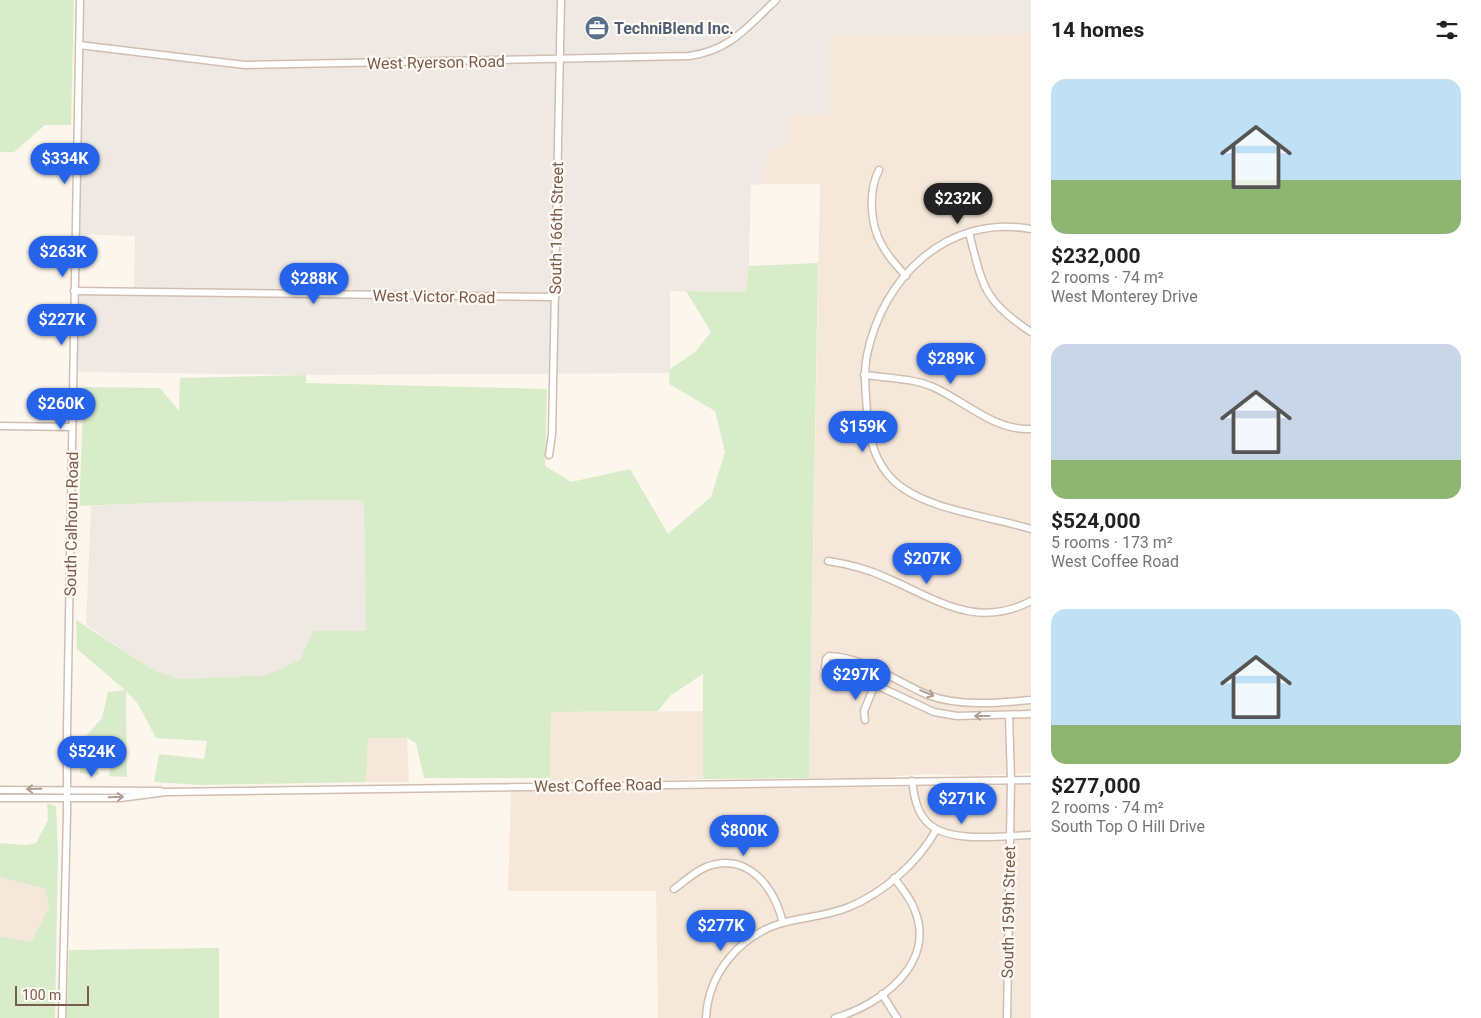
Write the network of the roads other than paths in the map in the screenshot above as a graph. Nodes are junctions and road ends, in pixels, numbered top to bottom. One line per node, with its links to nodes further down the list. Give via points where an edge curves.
1 (80, 0): 4 (street, South Calhoun Road)
2 (561, 0): 5 (street, South 166th Street)
3 (776, 0): 5 (street, West Ryerson Road, via 742,34 713,51 689,56)
4 (79, 45): 5 (street, West Ryerson Road, via 245,65); 10 (street, South Calhoun Road)
5 (560, 59): 11 (street, South 166th Street)
6 (879, 170): 9 (street, via 872,190 878,237 886,253)
7 (1031, 229): 8 (street, via 1007,227)
8 (968, 233): 9 (street, via 935,247); 12 (street, via 988,294 1006,315)
9 (906, 276): 13 (street, via 879,317 868,348)
10 (74, 291): 11 (street, West Victor Road); 15 (street, South Calhoun Road)
11 (555, 297): 17 (street, South 166th Street)
12 (1031, 332)
13 (864, 375): 16 (street, via 929,386 1002,425); 18 (street, via 872,444 878,461 892,479 927,501)
14 (0, 426): 15 (street)
15 (72, 427): 29 (street, South Calhoun Road)
16 (1031, 429)
17 (549, 455)
18 (1031, 529)
19 (828, 561): 20 (street, via 873,572 946,606 967,612 1002,612)
20 (1031, 601)
21 (875, 684): 22 (street, one-way to 22, via 828,670 826,659 831,656 859,664 947,700); 24 (street, one-way to 21, via 956,716 934,712); 25 (street, via 864,710)
22 (1031, 700)
23 (1031, 714): 24 (street)
24 (1009, 715): 26 (street, South 159th Street)
25 (865, 720)
26 (1011, 780): 27 (street, West Coffee Road); 28 (street, West Coffee Road); 36 (street, South 159th Street)
27 (1031, 780)
28 (912, 781): 31 (street, West Coffee Road); 34 (street, via 919,809)
29 (67, 789): 30 (street, West Coffee Road, one-way to 30); 31 (street, West Coffee Road, via 158,789); 33 (street, South Calhoun Road)
30 (0, 790)
31 (166, 792): 33 (street, West Coffee Road, one-way to 31, via 120,798)
32 (0, 798): 33 (street, West Coffee Road)
33 (67, 798): 41 (street, South Calhoun Road)
34 (936, 830): 36 (street, via 961,835); 37 (street)
35 (1031, 835): 36 (street)
36 (1010, 836): 45 (street, South 159th Street)
37 (894, 878): 39 (street, via 869,897 846,908); 40 (street, via 915,911 920,942 908,971)
38 (674, 889): 39 (street, via 705,868 734,865 752,872 769,887)
39 (783, 923): 42 (street, via 749,940 723,965 711,990)
40 (882, 994): 43 (street); 44 (street)
41 (62, 1018)
42 (706, 1018)
43 (835, 1018)
44 (897, 1018)
45 (1006, 1018)

